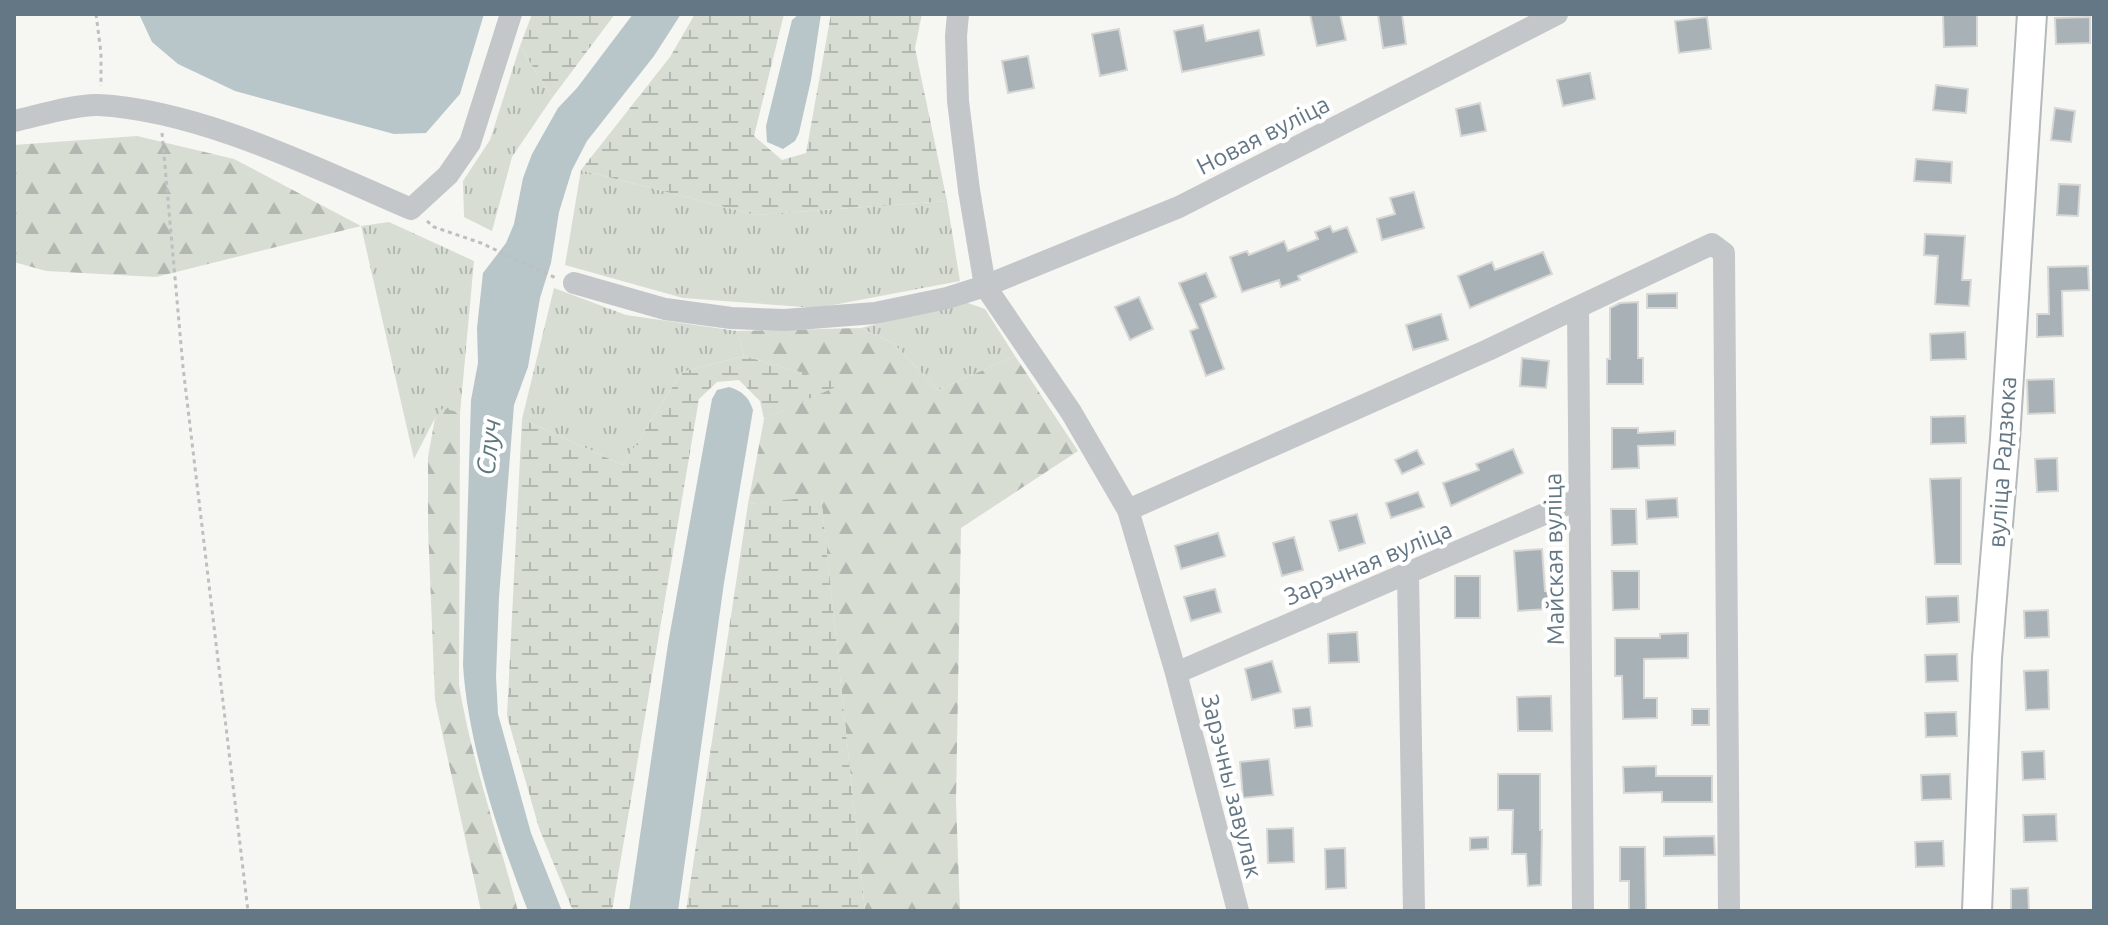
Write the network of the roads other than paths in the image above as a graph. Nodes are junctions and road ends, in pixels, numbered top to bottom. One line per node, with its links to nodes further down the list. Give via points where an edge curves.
1 (511, 14): 5 (street, via 470,143 448,175 411,209 311,166 160,114 95,105)
2 (958, 14): 7 (street, via 958,101)
3 (1557, 14): 7 (street, Новая вуліца, via 1179,207)
4 (2032, 14): 17 (main road, вуліца Радзюка, via 1987,658)
5 (14, 121)
6 (565, 281): 7 (street, Новая вуліца, via 665,309 785,320 875,313)
7 (985, 286): 10 (street, Зарэчны завулак, via 1071,412)
8 (1578, 307): 9 (street, Майская вуліца); 10 (street); 16 (street, via 1712,244 1724,253)
9 (1579, 499): 11 (street, Зарэчная вуліца); 15 (street, Майская вуліца)
10 (1128, 510): 12 (street, Зарэчны завулак)
11 (1408, 575): 12 (street, Зарэчная вуліца); 14 (street)
12 (1176, 673): 13 (street, Зарэчны завулак)
13 (1238, 911)
14 (1414, 911)
15 (1583, 911)
16 (1729, 911)
17 (1977, 911)

